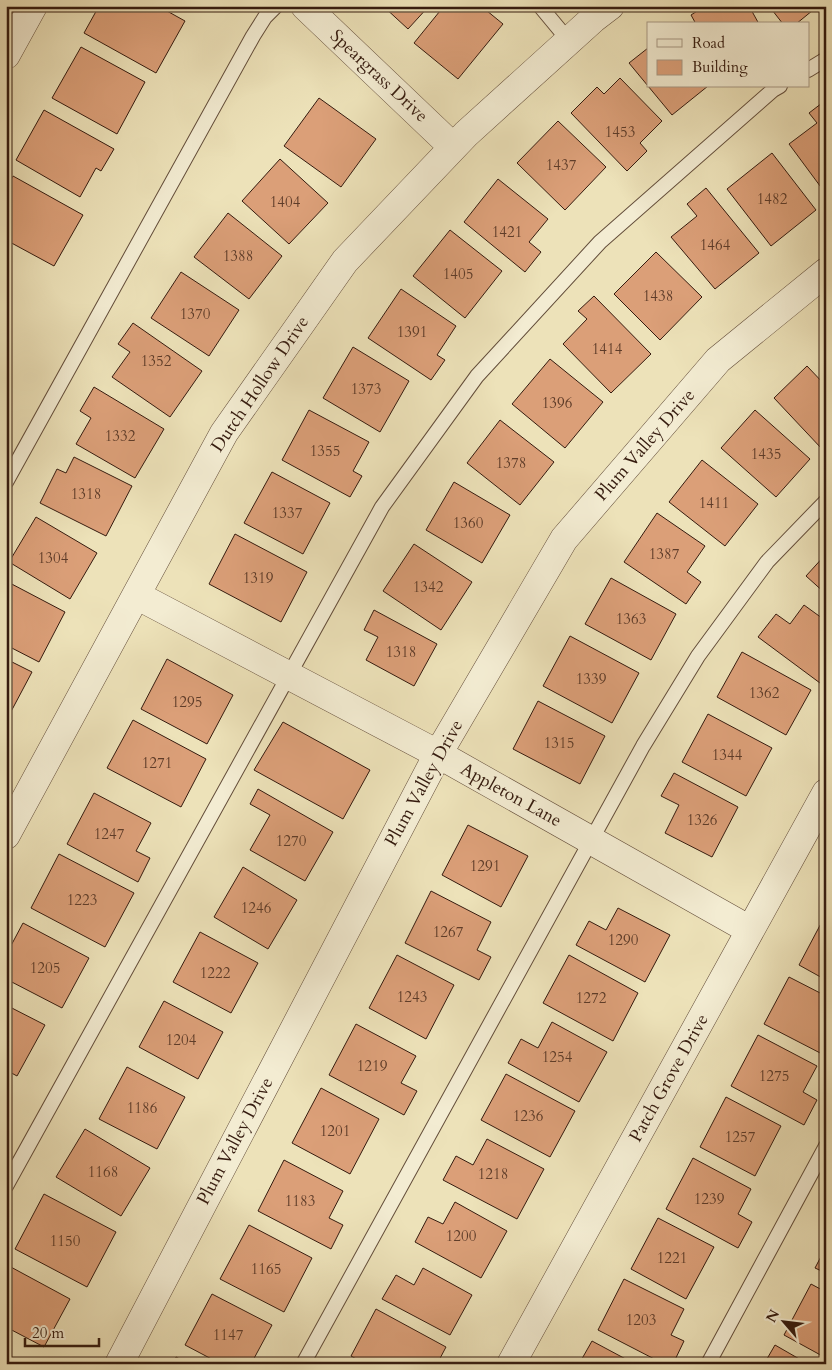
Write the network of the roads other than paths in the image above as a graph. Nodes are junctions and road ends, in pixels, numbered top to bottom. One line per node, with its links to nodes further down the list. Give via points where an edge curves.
1 (276, 6): 13 (lane, via 253,36)
2 (305, 6): 11 (street, Speargrass Drive)
3 (540, 6): 6 (lane)
4 (610, 6): 6 (street, Dutch Hollow Drive)
5 (20, 17): 7 (street)
6 (569, 41): 11 (street, Dutch Hollow Drive)
7 (6, 55)
8 (826, 59): 9 (lane)
9 (810, 69)
10 (776, 88): 16 (lane, via 600,242 477,376 382,507)
11 (453, 146): 15 (street, Dutch Hollow Drive, via 345,261 224,433)
12 (826, 272): 17 (street, Plum Valley Drive, via 718,360 564,539)
13 (6, 482)
14 (826, 501): 20 (lane, via 767,562 698,656)
15 (136, 595): 16 (street, Appleton Lane); 19 (street, Dutch Hollow Drive)
16 (288, 675): 17 (street, Appleton Lane); 23 (lane)
17 (438, 754): 20 (street, Appleton Lane); 24 (street, Plum Valley Drive)
18 (826, 793): 21 (street, Patch Grove Drive)
19 (6, 836)
20 (592, 841): 21 (street, Appleton Lane); 25 (lane)
21 (750, 930): 26 (street, Patch Grove Drive)
22 (826, 1146): 27 (lane)
23 (6, 1186)
24 (119, 1364)
25 (303, 1364)
26 (511, 1364)
27 (708, 1364)

